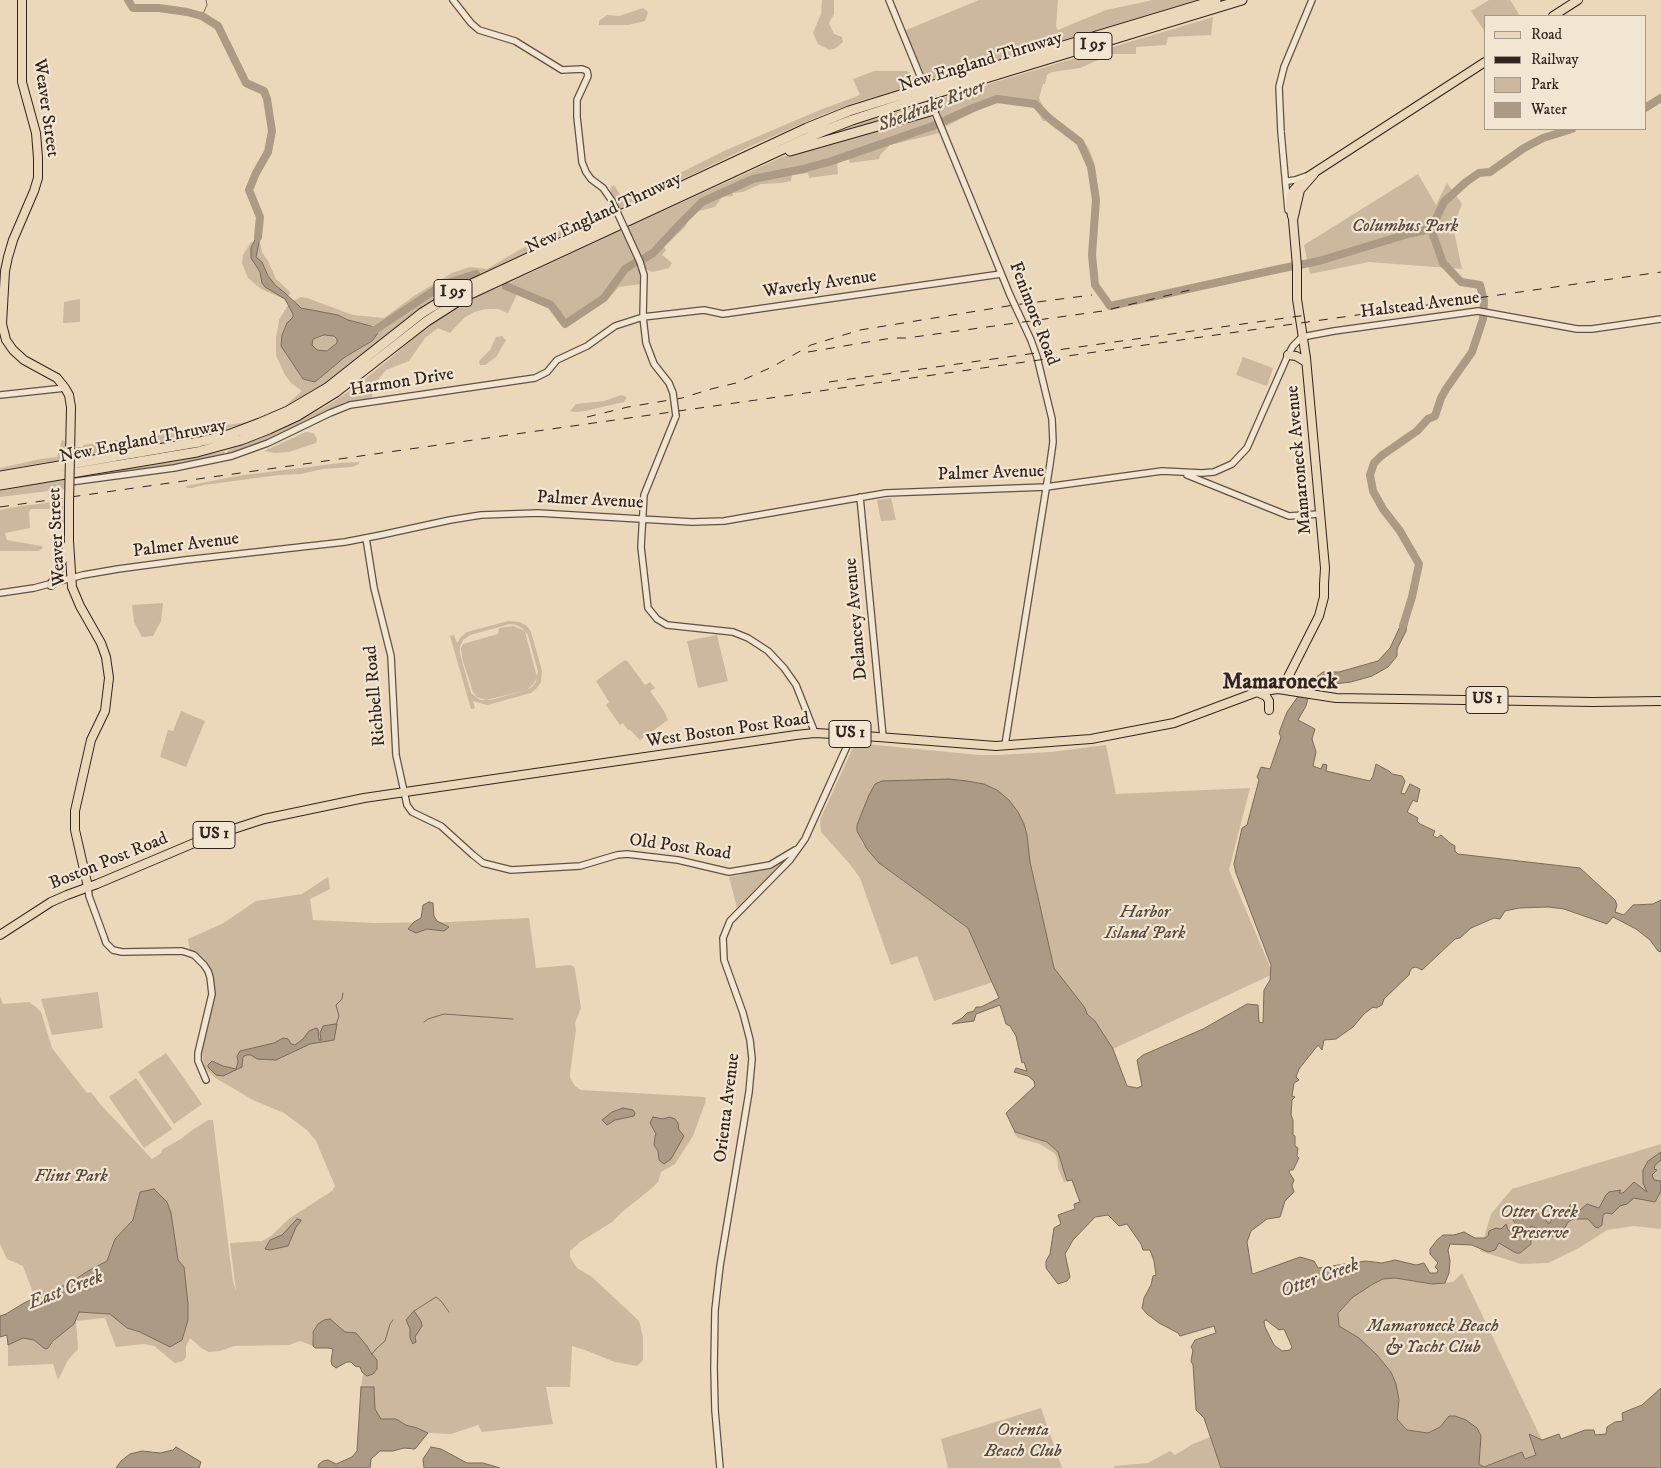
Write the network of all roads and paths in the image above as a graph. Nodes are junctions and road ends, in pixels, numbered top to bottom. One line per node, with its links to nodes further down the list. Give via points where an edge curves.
1 (22, 0): 25 (main road, Weaver Street, via 22,82 36,133 38,178 8,257 2,324 6,340 13,350 24,360 58,378)
2 (453, 0): 20 (street, bridge, via 479,30 517,42 562,70 587,71 588,76 577,100 582,162 586,172 612,202 644,275)
3 (889, 0): 12 (street, Fenimore Road)
4 (1216, 0): 10 (highway, New England Thruway / I 95)
5 (1242, 0): 10 (highway, New England Thruway / I 95)
6 (1312, 0): 15 (street, Mamaroneck Avenue, via 1279,87)
7 (1578, 0): 8 (main road)
8 (1555, 15)
9 (1484, 63): 14 (main road, Mamaroneck Avenue)
10 (941, 87): 11 (highway, New England Thruway / I 95, bridge)
11 (912, 96): 13 (highway, New England Thruway / I 95, via 824,130); 28 (highway, New England Thruway / I 95, via 849,111 807,128 461,289 422,313 327,388 260,423 199,442)
12 (934, 110): 13 (highway, via 808,145); 19 (street, Fenimore Road)
13 (731, 172): 30 (highway, New England Thruway / I 95, via 466,296 427,321 336,392 269,429 197,452)
14 (1314, 174): 15 (street, via 1295,180); 17 (main road, Mamaroneck Avenue)
15 (1286, 179): 16 (street, Mamaroneck Avenue); 17 (street)
16 (1285, 187): 17 (street); 18 (street, Mamaroneck Avenue, via 1288,214)
17 (1298, 188): 18 (main road, Mamaroneck Avenue)
18 (1294, 220): 22 (main road, Mamaroneck Avenue)
19 (1001, 274): 20 (street, Waverly Avenue, via 723,314 704,310); 31 (street, Fenimore Road, via 1037,357 1052,419 1053,442)
20 (643, 316): 29 (street, Harmon Drive, via 615,326 587,346 558,360 547,372 535,378 350,405 232,456 174,468); 34 (street, bridge, via 646,343 652,359 669,383 676,416 648,483)
21 (1661, 319): 22 (street, Halstead Avenue, via 1577,329 1478,311)
22 (1302, 338): 23 (street, via 1292,346); 24 (main road, Mamaroneck Avenue)
23 (1288, 355): 24 (main road); 27 (street, Palmer Avenue, via 1247,448 1239,458 1214,472)
24 (1306, 362): 33 (main road, Mamaroneck Avenue)
25 (66, 388): 26 (street); 29 (main road, Weaver Street, bridge, via 71,407)
26 (0, 395)
27 (1181, 473): 31 (street, Palmer Avenue, via 1162,471); 33 (street, Palmer Avenue, via 1291,516)
28 (0, 476)
29 (72, 482): 36 (main road, Weaver Street, bridge)
30 (0, 485)
31 (1046, 487): 32 (street, Palmer Avenue, via 901,492); 47 (street, Fenimore Road)
32 (860, 497): 34 (street, Palmer Avenue, via 734,520 692,522); 46 (street, Delancey Avenue)
33 (1319, 514): 40 (main road, Mamaroneck Avenue, via 1325,568 1324,596 1314,628)
34 (642, 518): 35 (street, Palmer Avenue, via 496,514); 44 (street, via 642,567 650,612 667,625 724,630 742,635 768,651 796,685)
35 (366, 538): 37 (street, Palmer Avenue, via 143,566); 48 (street, Richbell Road, via 375,595 390,656 396,755)
36 (69, 541): 37 (main road, Weaver Street); 38 (main road)
37 (72, 579): 38 (street, Palmer Avenue); 51 (main road, Weaver Street, via 80,606 106,657 110,678 105,711 91,740 75,811 75,830)
38 (51, 584): 39 (street, Palmer Avenue)
39 (0, 593)
40 (1282, 689): 41 (main road, West Boston Post Road / US 1); 42 (main road, US 1, via 1336,698)
41 (1257, 692): 43 (main road, via 1266,696); 47 (main road, West Boston Post Road / US 1, via 1156,728 1090,739)
42 (1661, 701)
43 (1269, 710)
44 (815, 733): 45 (main road, West Boston Post Road / US 1); 48 (main road, West Boston Post Road / US 1)
45 (852, 734): 46 (main road, West Boston Post Road / US 1); 50 (street, Orienta Avenue)
46 (883, 738): 47 (main road, West Boston Post Road / US 1)
47 (1005, 745)
48 (404, 793): 49 (main road, West Boston Post Road / US 1); 50 (street, Old Post Road, via 412,812 441,826 484,863 511,870 580,866 627,854 678,860 729,872 770,865)
49 (353, 801): 51 (main road, Boston Post Road / US 1, via 232,829)
50 (800, 846): 54 (street, Orienta Avenue, via 730,921 723,938 724,960 743,1013 752,1059 716,1310 715,1410)
51 (88, 887): 52 (main road, Boston Post Road / US 1, via 51,902); 53 (street, via 104,938 113,950 182,951 194,955 204,965 212,994 198,1061)
52 (0, 935)
53 (206, 1080)
54 (720, 1468)

